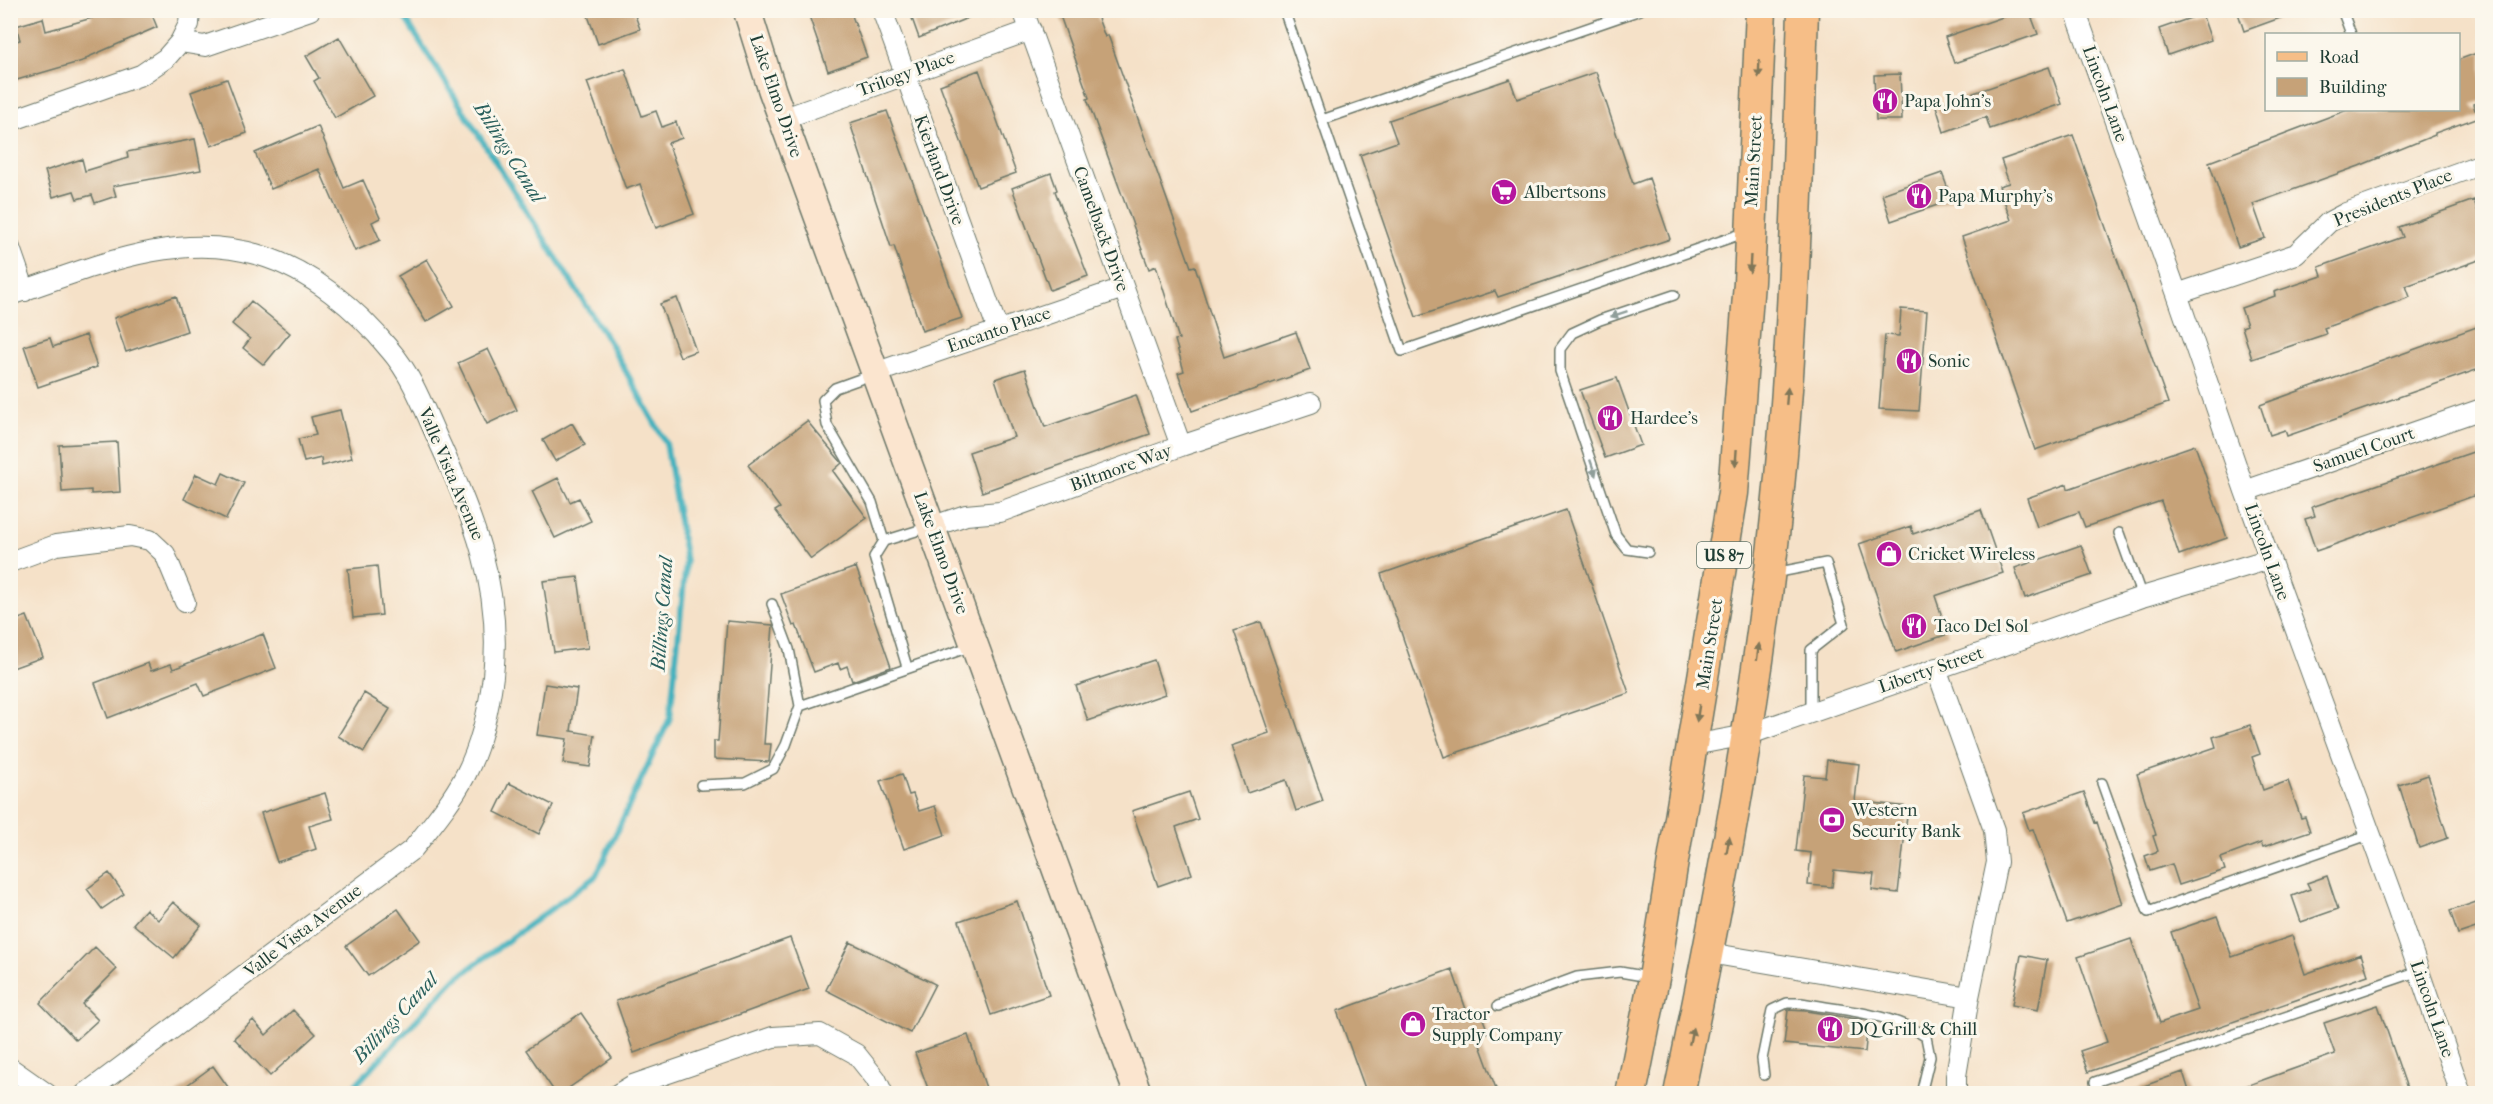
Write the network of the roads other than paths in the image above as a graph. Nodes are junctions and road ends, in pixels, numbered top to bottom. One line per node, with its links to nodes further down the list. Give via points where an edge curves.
1 (190, 10): 14 (street, via 189,24)
2 (310, 10): 14 (street, via 206,46)
3 (747, 10): 16 (main road, Lake Elmo Drive)
4 (882, 10): 15 (street, Kierland Drive)
5 (1023, 10): 12 (street, Camelback Drive)
6 (1284, 10): 17 (lane)
7 (1640, 10): 17 (lane)
8 (1761, 10): 20 (main road, Main Street / US 87, one-way to 20)
9 (1803, 10): 38 (main road, US 87, one-way to 9, via 1795,292)
10 (2075, 10): 24 (street, Lincoln Lane)
11 (2342, 10): 13 (lane)
12 (1031, 30): 15 (street, Trilogy Place); 22 (street, Camelback Drive)
13 (2350, 33)
14 (180, 42): 18 (street, via 166,58 141,75)
15 (904, 75): 16 (street, Trilogy Place); 26 (street, Kierland Drive)
16 (782, 119): 27 (main road, Lake Elmo Drive)
17 (1322, 120): 20 (lane, via 1402,351)
18 (10, 121)
19 (2482, 164): 24 (street, Presidents Place, via 2346,213 2329,222 2296,254)
20 (1751, 231): 48 (main road, Main Street / US 87, one-way to 48, via 1733,493)
21 (10, 248): 23 (street)
22 (1123, 288): 26 (street, Encanto Place); 30 (street, Camelback Drive)
23 (18, 293): 60 (street, Valle Vista Avenue, via 115,259 210,247 259,255 308,277 353,309 392,351 417,393 465,498 490,579 495,628 493,675 483,727 467,772 413,849)
24 (2177, 294): 31 (street, Lincoln Lane)
25 (1674, 295): 35 (lane, one-way to 35, via 1572,333 1560,349 1560,371 1616,535 1627,549)
26 (998, 330): 27 (street, Encanto Place)
27 (875, 374): 32 (main road, Lake Elmo Drive); 34 (lane, via 835,388 823,400 826,425 872,502)
28 (1311, 403): 30 (street, Biltmore Way)
29 (2482, 409): 31 (street, Samuel Court)
30 (1181, 446): 32 (street, Biltmore Way, via 1000,512 966,515)
31 (2245, 492): 36 (street, Lincoln Lane)
32 (931, 527): 34 (lane); 42 (main road, Lake Elmo Drive)
33 (2119, 533): 39 (lane)
34 (884, 541): 43 (lane, via 874,557)
35 (1648, 552)
36 (2270, 559): 39 (street, Liberty Street); 51 (street, Lincoln Lane)
37 (10, 562): 40 (street, via 56,545 129,536 150,540 165,554)
38 (1769, 574): 46 (lane, via 1826,563 1844,624 1811,650); 47 (main road, US 87, one-way to 38)
39 (2142, 597): 44 (street, Liberty Street)
40 (185, 602)
41 (772, 604): 45 (lane, via 789,649)
42 (974, 645): 43 (lane); 63 (main road, Lake Elmo Drive)
43 (907, 667): 45 (lane)
44 (1936, 668): 46 (street, Liberty Street); 55 (street, via 1994,830 1997,862)
45 (800, 706): 50 (lane, via 786,745 772,769 745,783)
46 (1811, 712): 47 (street, Liberty Street)
47 (1747, 735): 48 (street, Liberty Street); 52 (main road, US 87, one-way to 47)
48 (1694, 745): 54 (main road, Main Street / US 87)
49 (2102, 783): 51 (lane, via 2148,912)
50 (701, 785)
51 (2371, 834): 53 (street, Lincoln Lane)
52 (1708, 953): 55 (street); 65 (main road, US 87, one-way to 52)
53 (2420, 971): 68 (lane, via 2095,1082); 69 (street, Lincoln Lane)
54 (1654, 978): 56 (lane, via 1620,972 1585,976); 64 (main road, Main Street / US 87)
55 (1969, 997): 67 (street)
56 (1498, 1006)
57 (10, 1068): 59 (street)
58 (1764, 1075): 66 (lane, via 1762,1059 1772,1010 1787,1003 1801,1003 1884,1018 1913,1027 1926,1036 1930,1057)
59 (46, 1094)
60 (85, 1094)
61 (618, 1094): 62 (street, via 633,1085 773,1037 820,1034 856,1054 876,1079)
62 (882, 1094)
63 (1138, 1094)
64 (1631, 1094)
65 (1679, 1094)
66 (1921, 1094)
67 (1956, 1094)
68 (2099, 1094)
69 (2461, 1094)

